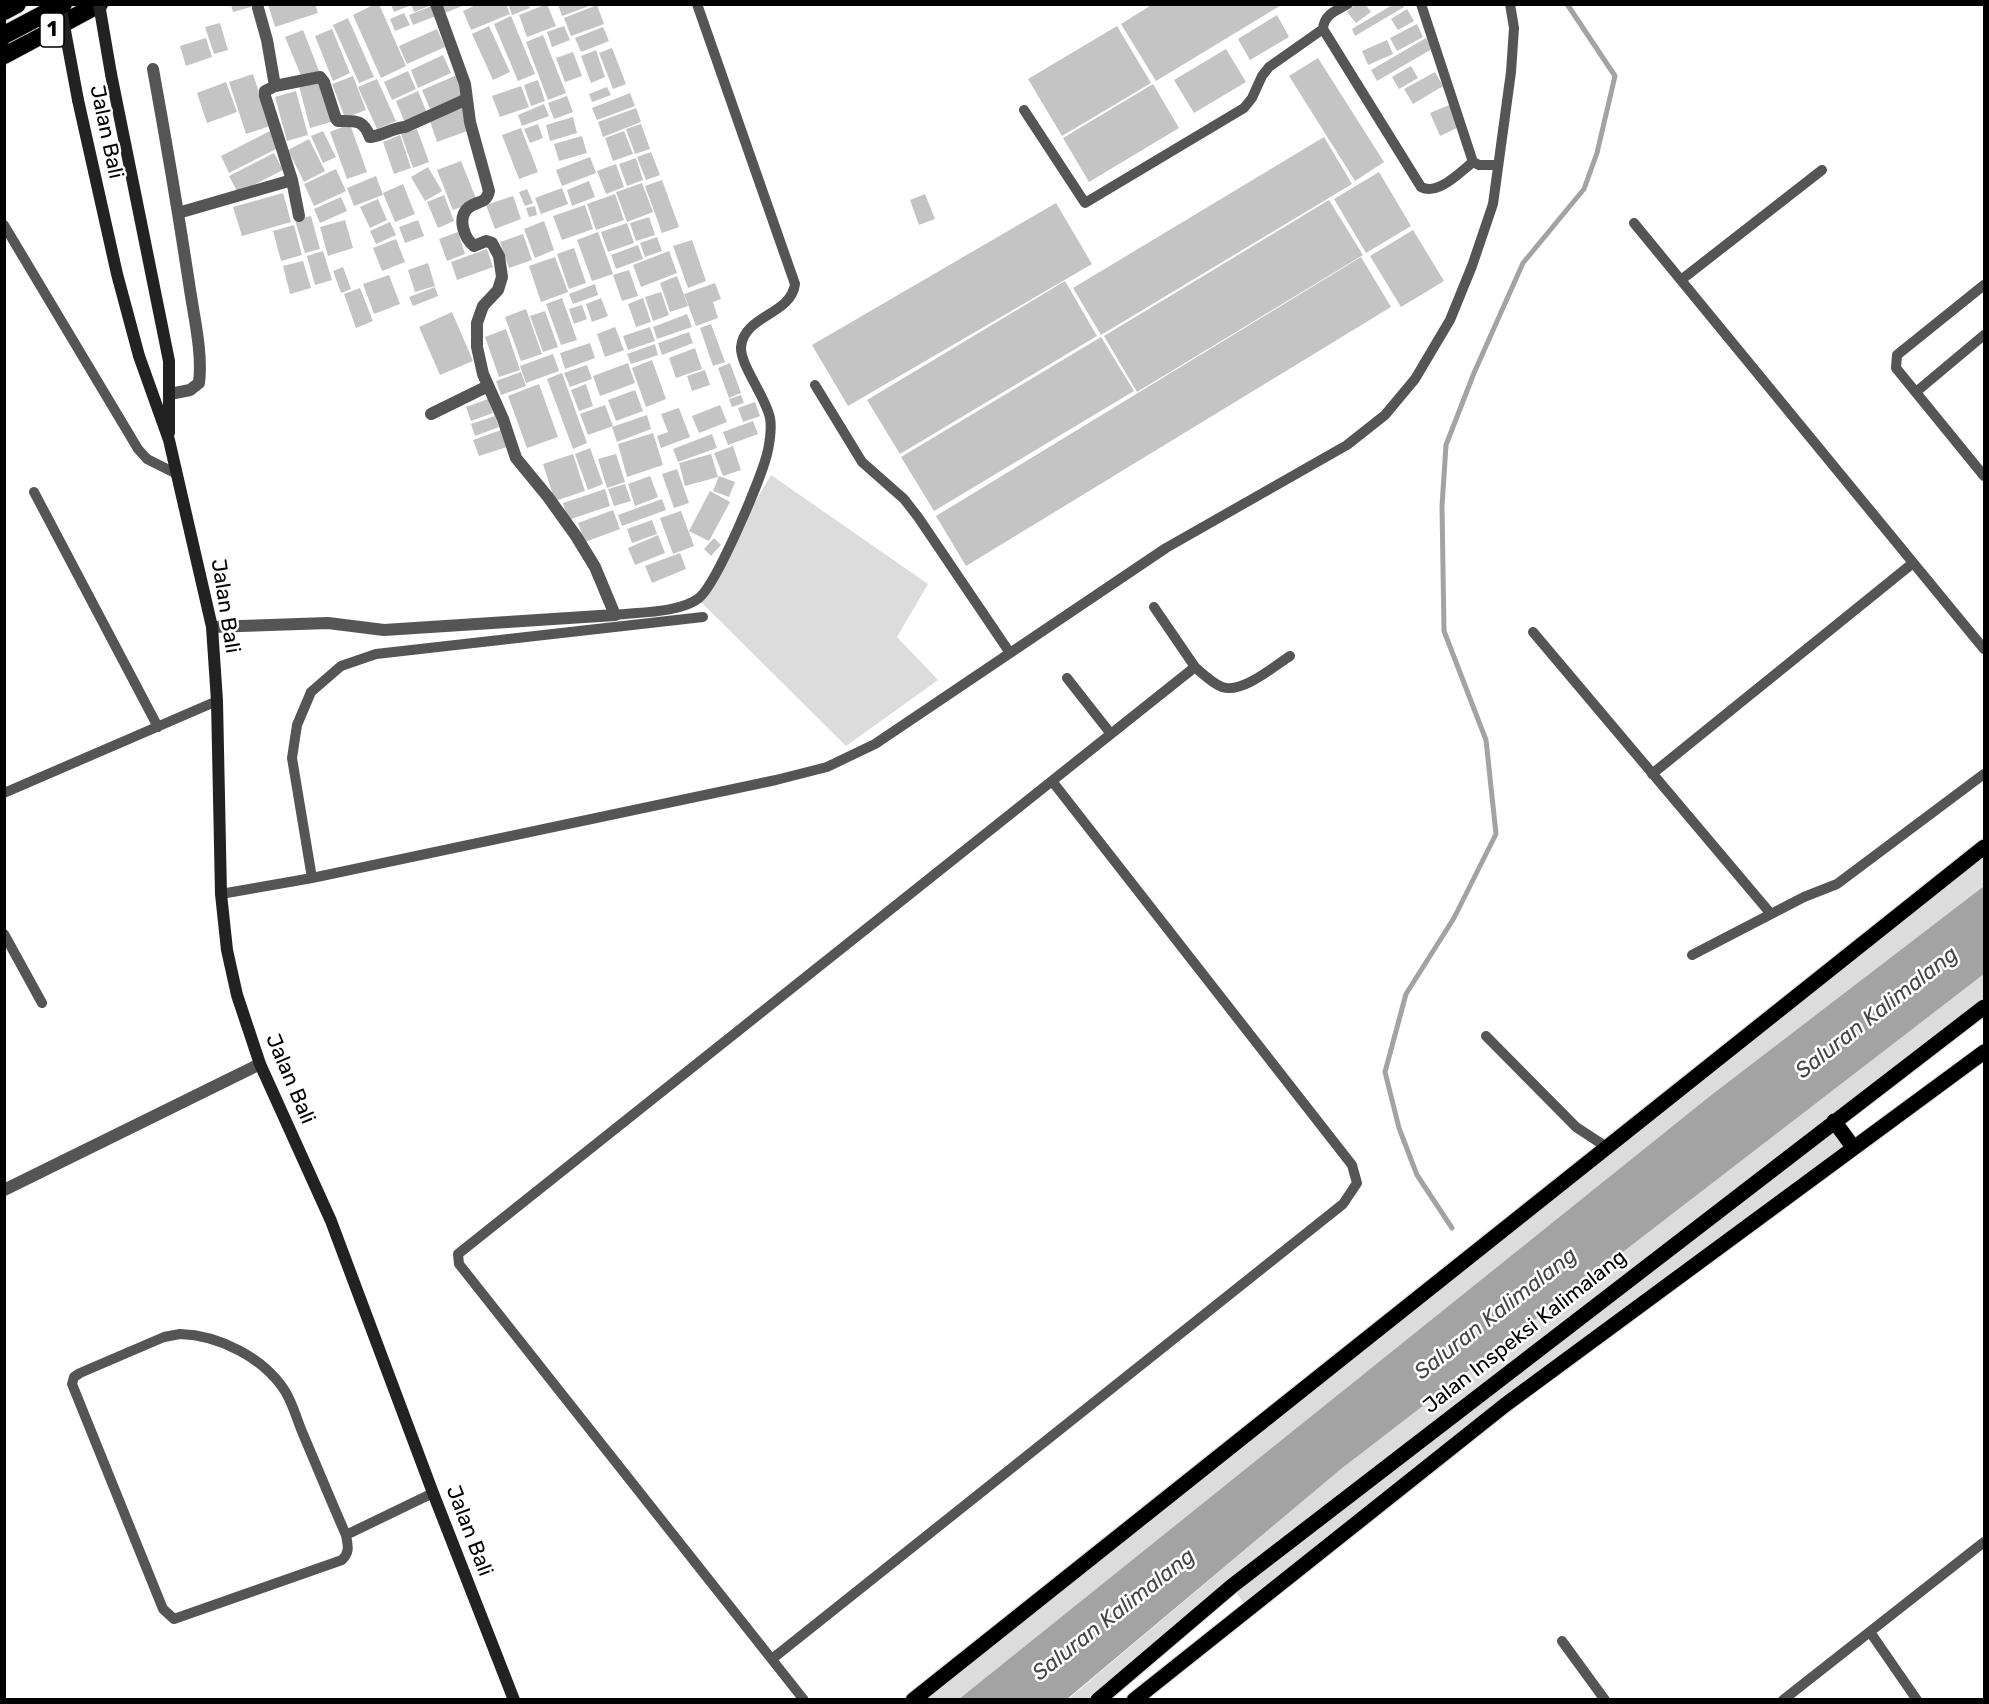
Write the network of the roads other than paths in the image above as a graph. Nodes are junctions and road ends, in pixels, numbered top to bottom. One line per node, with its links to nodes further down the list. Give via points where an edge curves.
1 (17, 4): 10 (highway, 1)
2 (62, 4): 12 (highway, 1, bridge); 34 (street, Jalan Bali, bridge, via 78,100 117,274 139,356)
3 (99, 4): 13 (highway, 1); 32 (street, Jalan Bali, bridge, via 164,331)
4 (436, 4): 16 (street)
5 (697, 4): 40 (lane, via 795,284 794,294 754,324 741,347 766,405 771,434 762,471 707,588 689,604)
6 (1348, 4): 11 (lane, via 1328,15)
7 (1421, 4): 18 (lane)
8 (1510, 4): 19 (lane, via 1514,28 1511,72)
9 (258, 8): 15 (street)
10 (4, 11)
11 (1323, 29): 17 (lane, via 1269,67 1244,108 1085,203); 18 (lane, via 1421,187 1436,189)
12 (4, 35)
13 (4, 55)
14 (153, 69): 22 (street)
15 (275, 86): 16 (street, via 320,77 338,121 359,122 366,126 370,137 405,127); 21 (street, via 265,91 265,96)
16 (467, 99): 30 (street, via 489,191 483,202 466,209 464,235 474,246 492,243 499,256 502,277 477,323 477,347)
17 (1024, 110)
18 (1473, 162): 19 (lane)
19 (1498, 165): 45 (lane, via 1493,204 1450,320 1415,379 1384,415 1347,445 1166,548)
20 (1822, 170): 26 (lane)
21 (292, 180): 22 (street); 23 (street)
22 (178, 213): 32 (street, via 200,374 199,383 190,390)
23 (299, 216)
24 (1634, 223): 26 (lane)
25 (4, 225): 35 (lane, via 138,449 147,459)
26 (1682, 280): 38 (lane)
27 (1984, 285): 31 (lane, via 1897,355 1896,368)
28 (1984, 335): 31 (lane)
29 (815, 385): 45 (lane, via 862,462 904,499)
30 (488, 386): 33 (street); 40 (street, via 516,458 576,536 595,567)
31 (1916, 392): 36 (lane)
32 (170, 394): 34 (street, Jalan Bali)
33 (431, 414)
34 (169, 440): 35 (street, Jalan Bali)
35 (177, 474): 42 (street, Jalan Bali)
36 (1984, 476)
37 (34, 492): 50 (lane)
38 (1914, 562): 44 (lane); 52 (lane)
39 (1154, 607): 47 (lane)
40 (615, 615): 42 (street, via 384,630 328,623)
41 (703, 617): 57 (lane, via 376,654 341,666 312,692 297,725 292,758)
42 (212, 627): 49 (street, Jalan Bali)
43 (1533, 632): 52 (lane)
44 (1984, 649)
45 (1011, 653): 57 (lane, via 875,744 827,767)
46 (1290, 656): 47 (lane, via 1235,688 1224,687)
47 (1195, 667): 51 (lane)
48 (1067, 678): 51 (lane)
49 (217, 702): 50 (lane); 58 (street, Jalan Bali)
50 (158, 727): 55 (lane)
51 (1111, 734): 54 (lane)
52 (1652, 774): 59 (lane)
53 (1984, 774): 59 (lane, via 1837,884)
54 (1052, 781): 80 (lane, via 1352,1165 1357,1183 1343,1204); 80 (lane, via 458,1254 459,1264)
55 (4, 793)
56 (1984, 847): 68 (main road)
57 (312, 878): 58 (lane)
58 (221, 894): 66 (street, Jalan Bali, via 237,994)
59 (1771, 914): 61 (lane)
60 (4, 934): 62 (lane)
61 (1692, 955)
62 (42, 1003)
63 (1984, 1006): 67 (main road, Jalan Inspeksi Kalimalang)
64 (1486, 1036): 68 (lane, via 1576,1127)
65 (1984, 1052): 69 (main road)
66 (260, 1064): 70 (street); 73 (street, Jalan Bali, via 331,1221)
67 (1834, 1121): 69 (main road); 71 (main road, Jalan Inspeksi Kalimalang)
68 (1608, 1148): 83 (main road)
69 (1853, 1148): 72 (main road)
70 (4, 1190)
71 (1490, 1385): 72 (main road); 76 (main road, Jalan Inspeksi Kalimalang)
72 (1505, 1405): 77 (main road)
73 (433, 1492): 74 (lane); 81 (street, Jalan Bali)
74 (346, 1535): 74 (lane, via 348,1554 342,1560 179,1618 168,1615 73,1390 74,1377 164,1337 180,1334 217,1341 249,1356 285,1391)
75 (1984, 1542): 78 (lane)
76 (1232, 1586): 77 (main road); 84 (main road, Jalan Inspeksi Kalimalang)
77 (1247, 1608): 85 (main road)
78 (1870, 1632): 87 (lane); 88 (lane)
79 (1562, 1641): 86 (lane)
80 (772, 1659): 82 (lane)
81 (514, 1700)
82 (804, 1700)
83 (913, 1700)
84 (1098, 1700)
85 (1134, 1700)
86 (1605, 1700)
87 (1783, 1700)
88 (1917, 1700)

